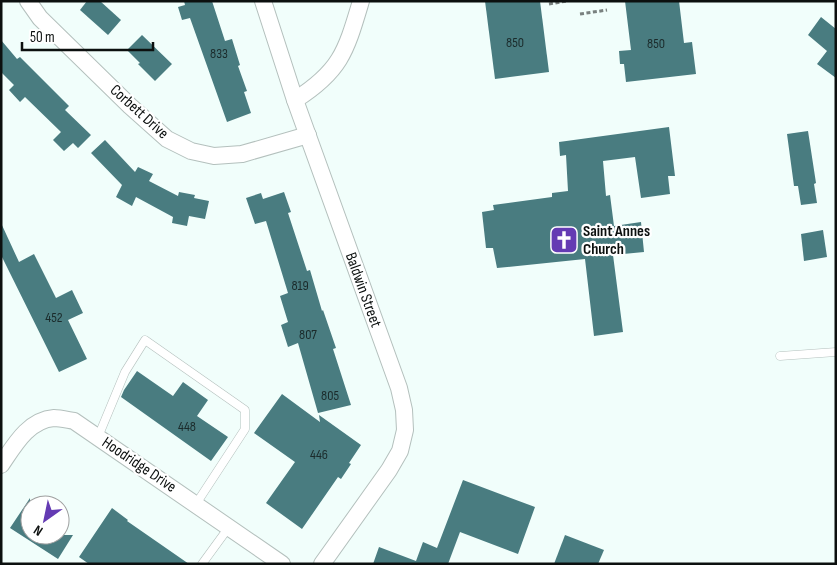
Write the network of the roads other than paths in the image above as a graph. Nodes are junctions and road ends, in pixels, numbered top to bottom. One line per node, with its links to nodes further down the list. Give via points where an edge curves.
1 (28, 1): 5 (street, Corbett Drive, via 40,18 130,106 167,138 191,151 214,156 242,154)
2 (263, 1): 4 (street, Baldwin Street)
3 (361, 1): 4 (street, via 339,62 314,87)
4 (295, 100): 5 (street, Baldwin Street)
5 (308, 135): 14 (street, Baldwin Street, via 399,388 405,430 400,451 389,470)
6 (836, 352): 7 (lane)
7 (780, 356)
8 (98, 437): 9 (street, Hoodridge Drive, via 74,421 53,418 36,424 20,436); 10 (street, Hoodridge Drive); 10 (lane, via 124,372 145,340 245,410 246,429)
9 (1, 465)
10 (196, 504): 11 (street, Hoodridge Drive)
11 (229, 527): 12 (lane); 13 (street, Hoodridge Drive)
12 (202, 564)
13 (282, 564)
14 (322, 564)

